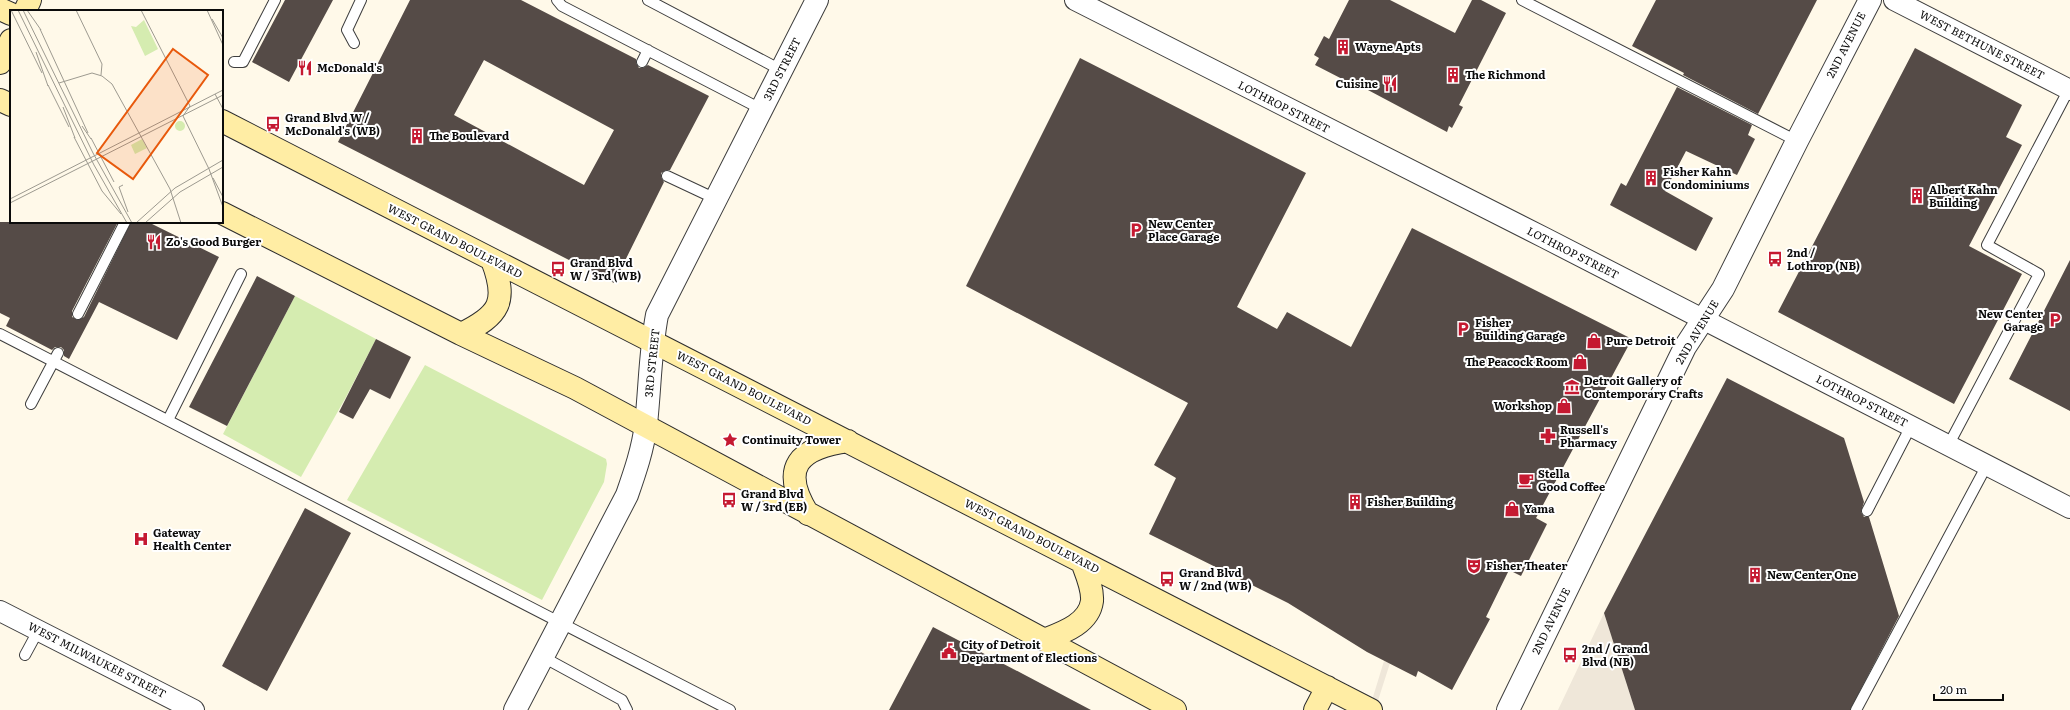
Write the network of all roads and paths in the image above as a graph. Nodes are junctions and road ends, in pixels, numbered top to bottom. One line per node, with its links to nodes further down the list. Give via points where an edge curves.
1 (30, 0): 12 (main road)
2 (275, 0): 17 (lane, via 243,62)
3 (361, 0): 15 (lane, via 347,30)
4 (558, 0): 16 (lane, via 562,6)
5 (648, 0): 20 (lane)
6 (817, 0): 20 (street, 3RD STREET)
7 (1076, 0): 34 (street, LOTHROP STREET)
8 (1522, 0): 26 (lane)
9 (1870, 0): 26 (street, 2ND AVENUE)
10 (1894, 0): 21 (street, WEST BETHUNE STREET)
11 (0, 9): 13 (main road)
12 (25, 10)
13 (10, 14)
14 (10, 42): 19 (main road)
15 (354, 43)
16 (648, 50): 18 (lane); 24 (lane)
17 (234, 62)
18 (642, 62)
19 (0, 63)
20 (781, 70): 24 (street, 3RD STREET)
21 (2069, 90): 44 (lane, via 1987,245 2039,274)
22 (0, 100): 23 (main road)
23 (10, 105)
24 (762, 109): 28 (street, 3RD STREET)
25 (223, 122): 31 (main road, WEST GRAND BOULEVARD)
26 (1796, 140): 34 (street, 2ND AVENUE, via 1723,289)
27 (667, 176): 28 (lane)
28 (716, 200): 37 (street, 3RD STREET, via 657,315)
29 (223, 214): 36 (main road)
30 (124, 223): 33 (lane)
31 (492, 260): 36 (main road, via 499,278 500,297 496,310 481,324); 37 (main road, WEST GRAND BOULEVARD)
32 (241, 274): 40 (lane)
33 (78, 314)
34 (1703, 319): 42 (street, LOTHROP STREET); 64 (street, 2ND AVENUE, via 1685,347)
35 (0, 334): 38 (lane)
36 (461, 334): 41 (main road, via 575,388)
37 (652, 341): 41 (street, 3RD STREET); 43 (main road, WEST GRAND BOULEVARD)
38 (56, 357): 39 (lane); 40 (lane)
39 (31, 404)
40 (168, 420): 51 (lane)
41 (646, 426): 48 (main road); 51 (street, 3RD STREET, via 638,463 627,495)
42 (1911, 426): 44 (street, LOTHROP STREET); 47 (lane)
43 (848, 441): 48 (main road, via 826,444 810,451 800,460 794,473 795,484 798,497); 49 (main road, WEST GRAND BOULEVARD)
44 (1948, 446): 45 (street, LOTHROP STREET)
45 (1987, 465): 46 (street, LOTHROP STREET); 65 (lane)
46 (2070, 508)
47 (1867, 511)
48 (808, 514): 53 (main road)
49 (1082, 562): 53 (main road, via 1090,584 1092,601 1084,618 1066,632); 56 (main road, WEST GRAND BOULEVARD)
50 (0, 611): 52 (street, WEST MILWAUKEE STREET)
51 (561, 622): 55 (street, 3RD STREET); 60 (lane)
52 (38, 631): 54 (lane); 57 (street, WEST MILWAUKEE STREET)
53 (1044, 640): 61 (main road)
54 (25, 655)
55 (543, 657): 58 (street, 3RD STREET); 59 (lane, via 622,700)
56 (1327, 687): 62 (main road); 63 (main road, WEST GRAND BOULEVARD)
57 (194, 710)
58 (515, 710)
59 (627, 710)
60 (730, 710)
61 (1175, 710)
62 (1315, 710)
63 (1372, 710)
64 (1508, 710)
65 (1856, 710)

